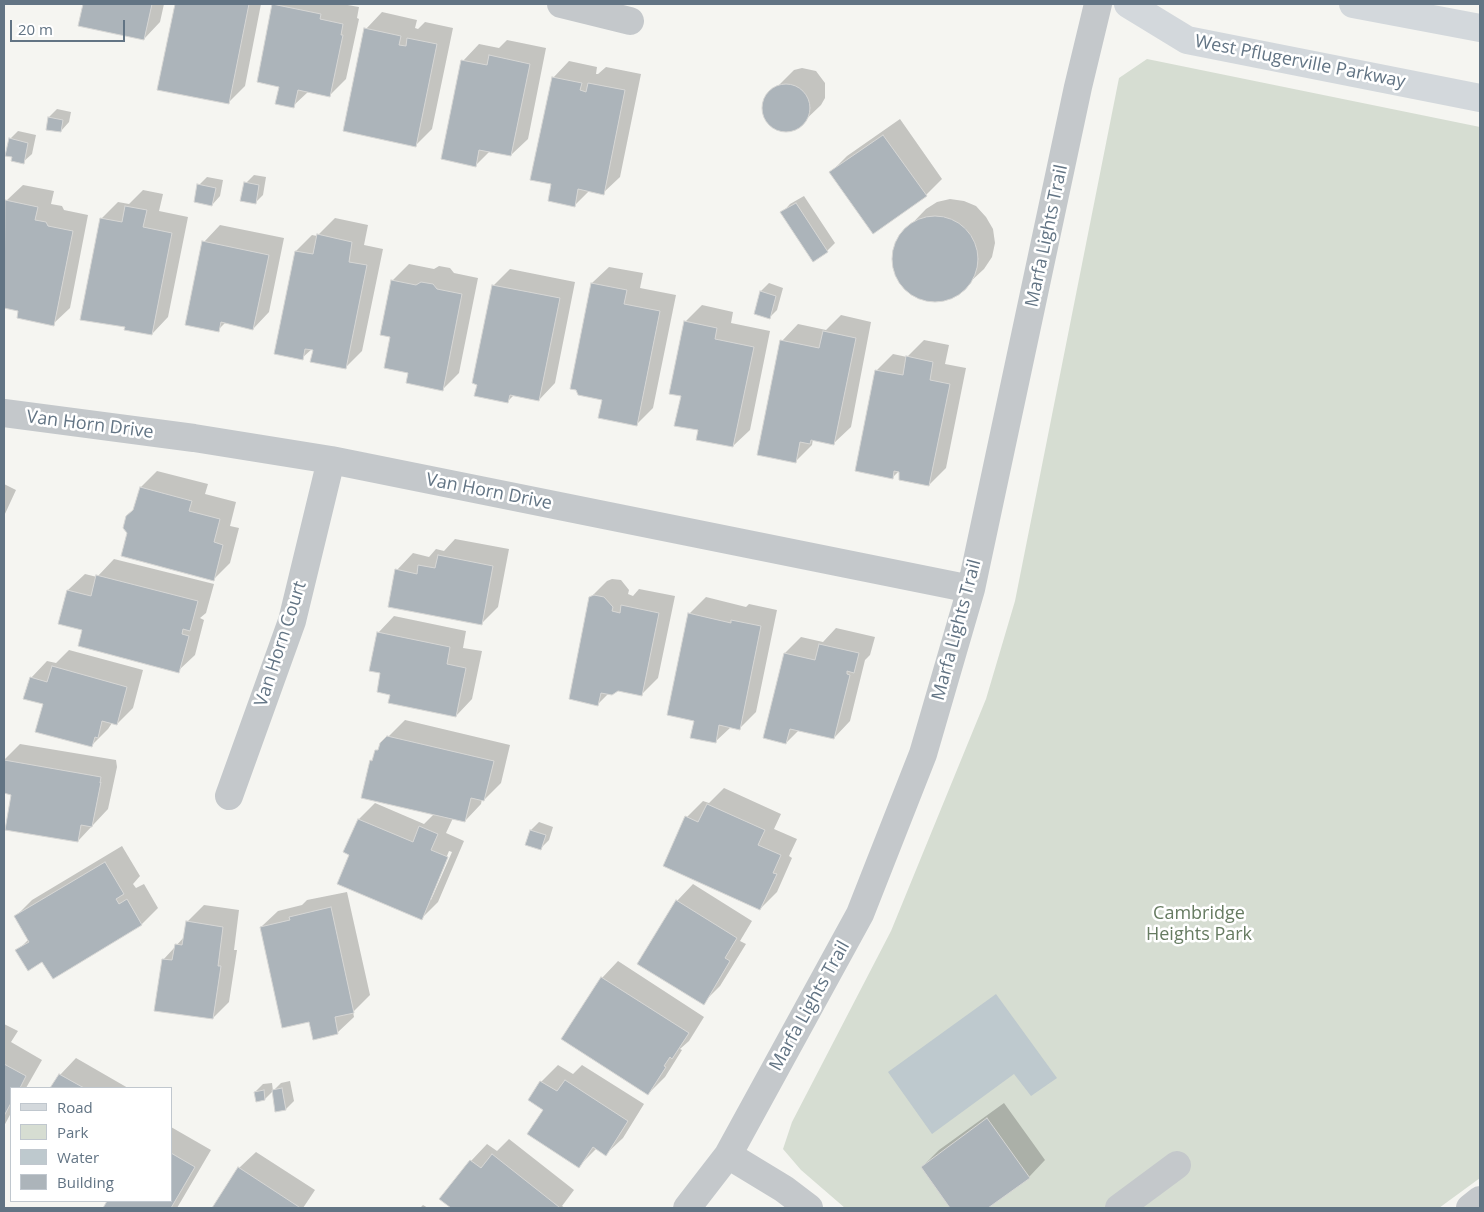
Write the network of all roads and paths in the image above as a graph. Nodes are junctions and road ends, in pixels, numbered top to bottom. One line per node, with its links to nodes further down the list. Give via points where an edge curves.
1 (561, 4): 5 (street)
2 (1098, 4): 10 (street, Marfa Lights Trail)
3 (1128, 4): 7 (main road, West Pflugerville Parkway, via 1187,40)
4 (1353, 4): 6 (main road)
5 (630, 21)
6 (1480, 28)
7 (1480, 98)
8 (4, 413): 9 (street, Van Horn Drive)
9 (332, 460): 10 (street, Van Horn Drive); 11 (street, Van Horn Court, via 292,621)
10 (971, 588): 12 (street, Marfa Lights Trail, via 923,754 860,914)
11 (228, 796)
12 (728, 1155): 15 (street, Marfa Lights Trail); 16 (street)
13 (1177, 1165): 17 (street)
14 (1480, 1200): 18 (street)
15 (687, 1208)
16 (809, 1208)
17 (1119, 1208)
18 (1470, 1208)

